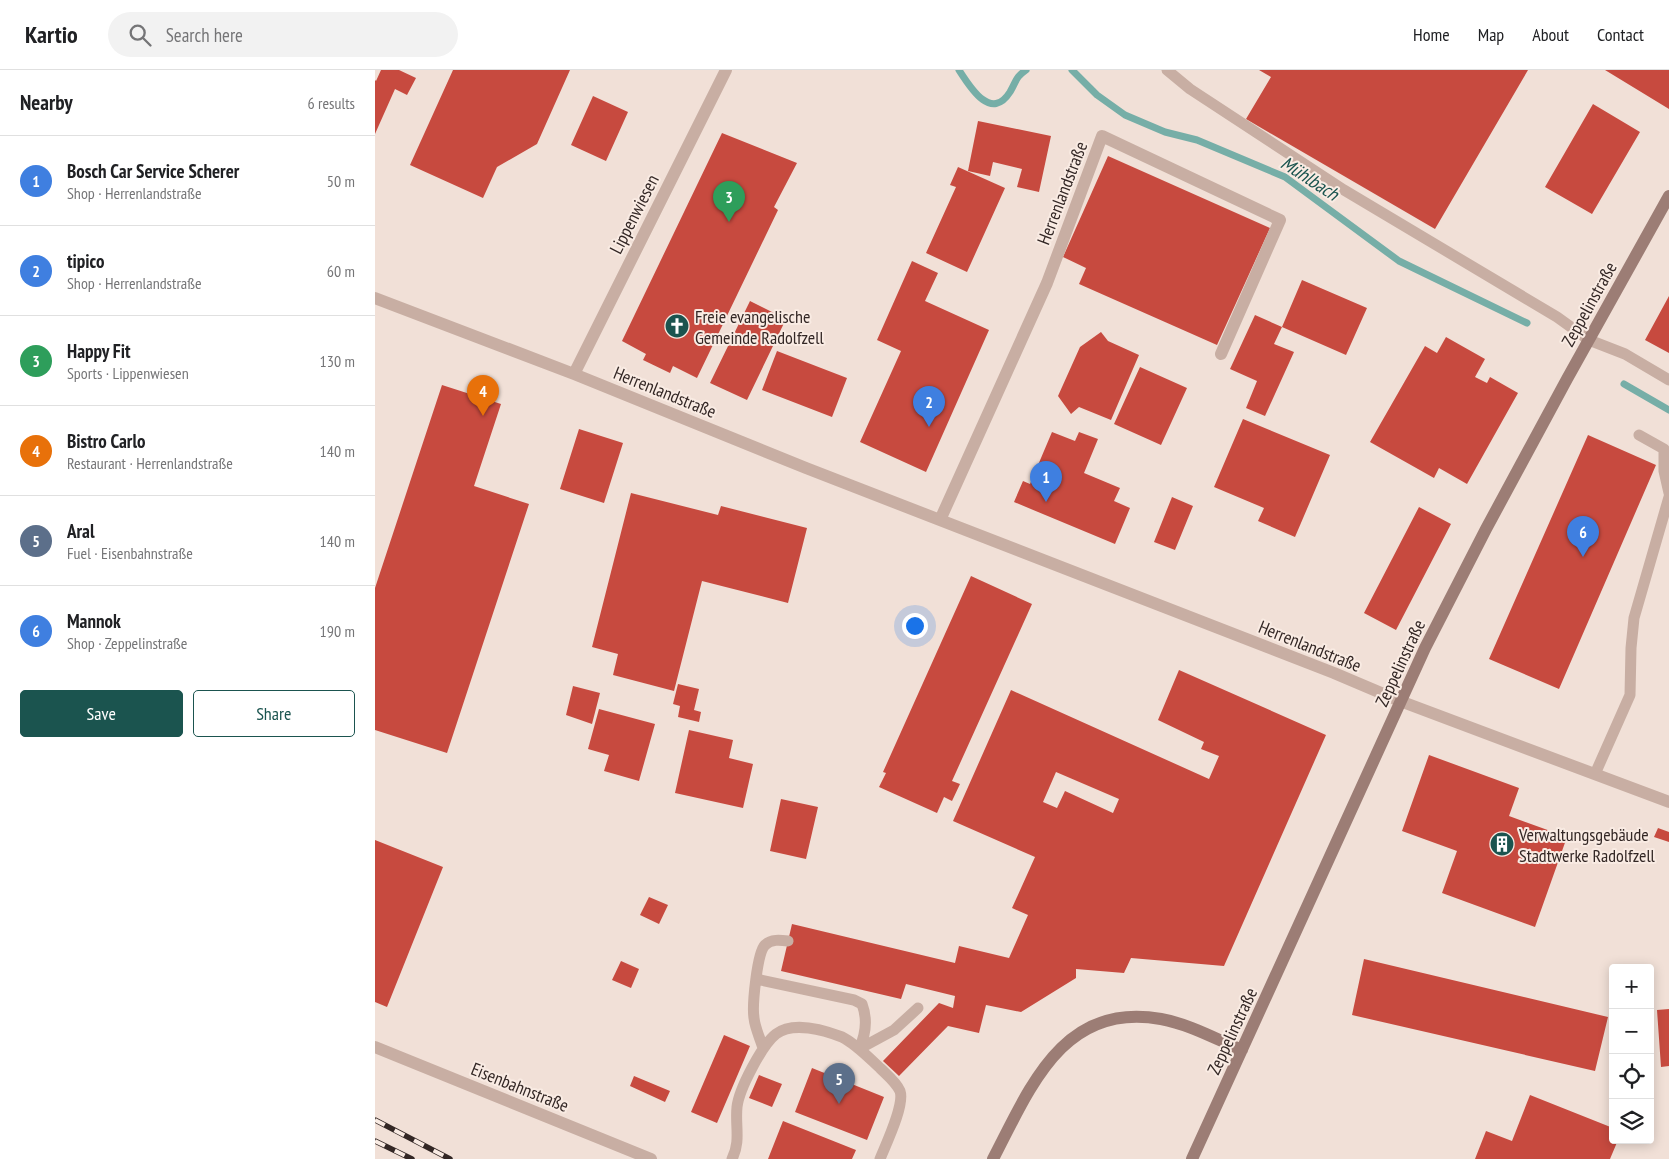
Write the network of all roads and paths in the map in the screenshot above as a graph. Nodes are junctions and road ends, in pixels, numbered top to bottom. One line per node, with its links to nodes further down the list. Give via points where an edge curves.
1 (726, 70): 8 (street, Lippenwiesen)
2 (1167, 70): 6 (lane, via 1190,89 1344,190 1557,317)
3 (1669, 196): 4 (main road, Zeppelinstraße)
4 (1665, 212): 6 (main road, Zeppelinstraße)
5 (375, 298): 8 (street, Herrenlandstraße)
6 (1589, 340): 9 (lane, via 1625,354); 14 (main road, Zeppelinstraße, via 1486,529)
7 (1221, 354): 13 (street, Herrenlandstraße, via 1280,220 1102,136 1047,283)
8 (574, 374): 13 (street, Herrenlandstraße)
9 (1669, 380)
10 (1639, 436): 11 (lane, via 1664,449)
11 (1669, 494)
12 (1669, 498): 15 (lane, via 1634,618 1630,694)
13 (940, 520): 14 (street, Herrenlandstraße)
14 (1400, 701): 15 (street, Herrenlandstraße); 23 (main road, Zeppelinstraße)
15 (1595, 774): 16 (street, Herrenlandstraße)
16 (1669, 802)
17 (788, 941): 18 (lane, via 774,940 765,945)
18 (756, 980): 21 (lane, via 754,1019); 22 (lane, via 862,1004 866,1022 865,1037)
19 (918, 1008): 22 (lane, via 894,1030)
20 (375, 1047): 24 (street, Eisenbahnstraße)
21 (763, 1048): 22 (lane, via 776,1034 791,1028 818,1030 843,1038); 25 (lane, via 737,1106 737,1148)
22 (859, 1049): 26 (lane, via 901,1092 900,1106)
23 (1242, 1050): 27 (main road, via 1161,1019 1134,1016 1105,1019 1062,1045 1038,1075); 28 (main road, Zeppelinstraße)
24 (651, 1159)
25 (732, 1159)
26 (880, 1159)
27 (993, 1159)
28 (1192, 1159)

